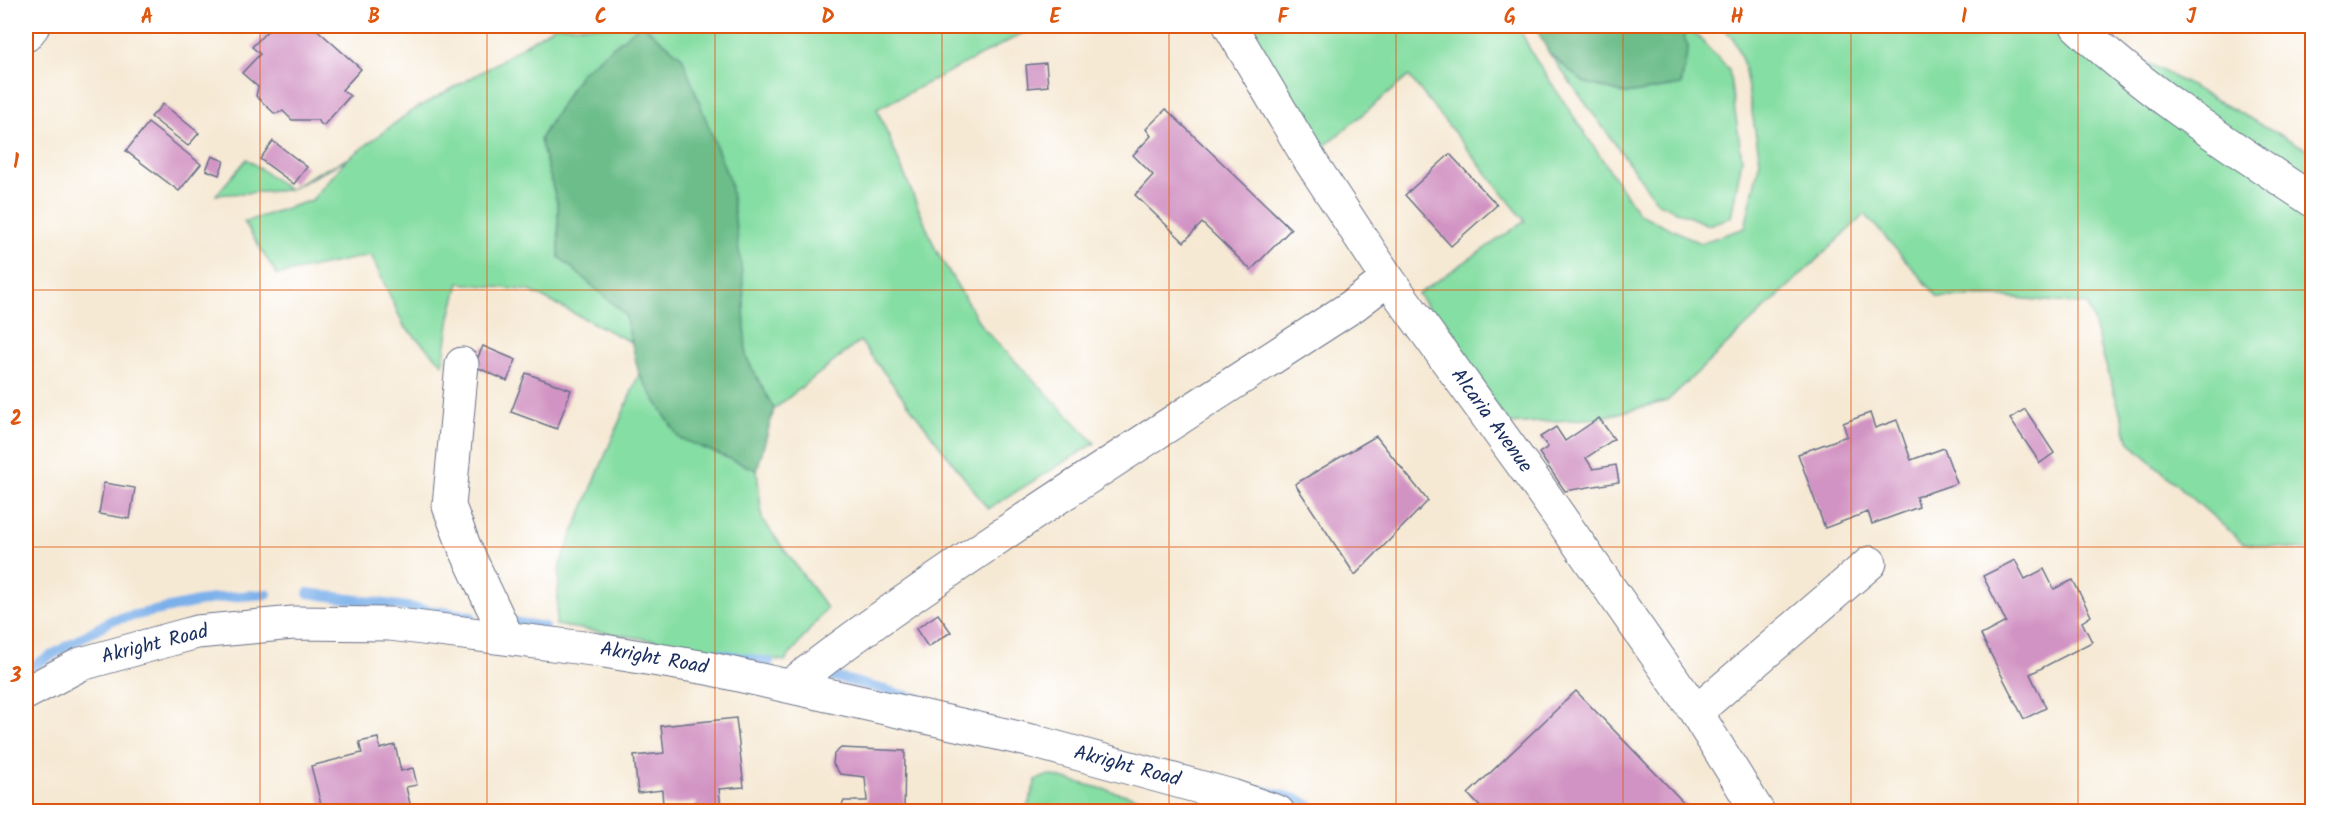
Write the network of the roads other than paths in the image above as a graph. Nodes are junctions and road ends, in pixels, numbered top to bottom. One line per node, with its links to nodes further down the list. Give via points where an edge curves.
1 (33, 26): 4 (street)
2 (1230, 26): 6 (street, Alcaria Avenue, via 1311,162)
3 (2077, 26): 5 (street, via 2189,118)
4 (26, 35)
5 (2313, 200)
6 (1388, 279): 10 (street, via 891,610); 12 (street, Alcaria Avenue)
7 (462, 364): 9 (street, via 449,506)
8 (1870, 563): 12 (street)
9 (507, 637): 10 (street, Akright Road, via 707,668); 11 (street, Akright Road, via 390,624 293,623 197,632 81,664)
10 (790, 687): 13 (street, Akright Road, via 1032,741)
11 (26, 693)
12 (1696, 712): 14 (street, Alcaria Avenue)
13 (1278, 812)
14 (1758, 812)

